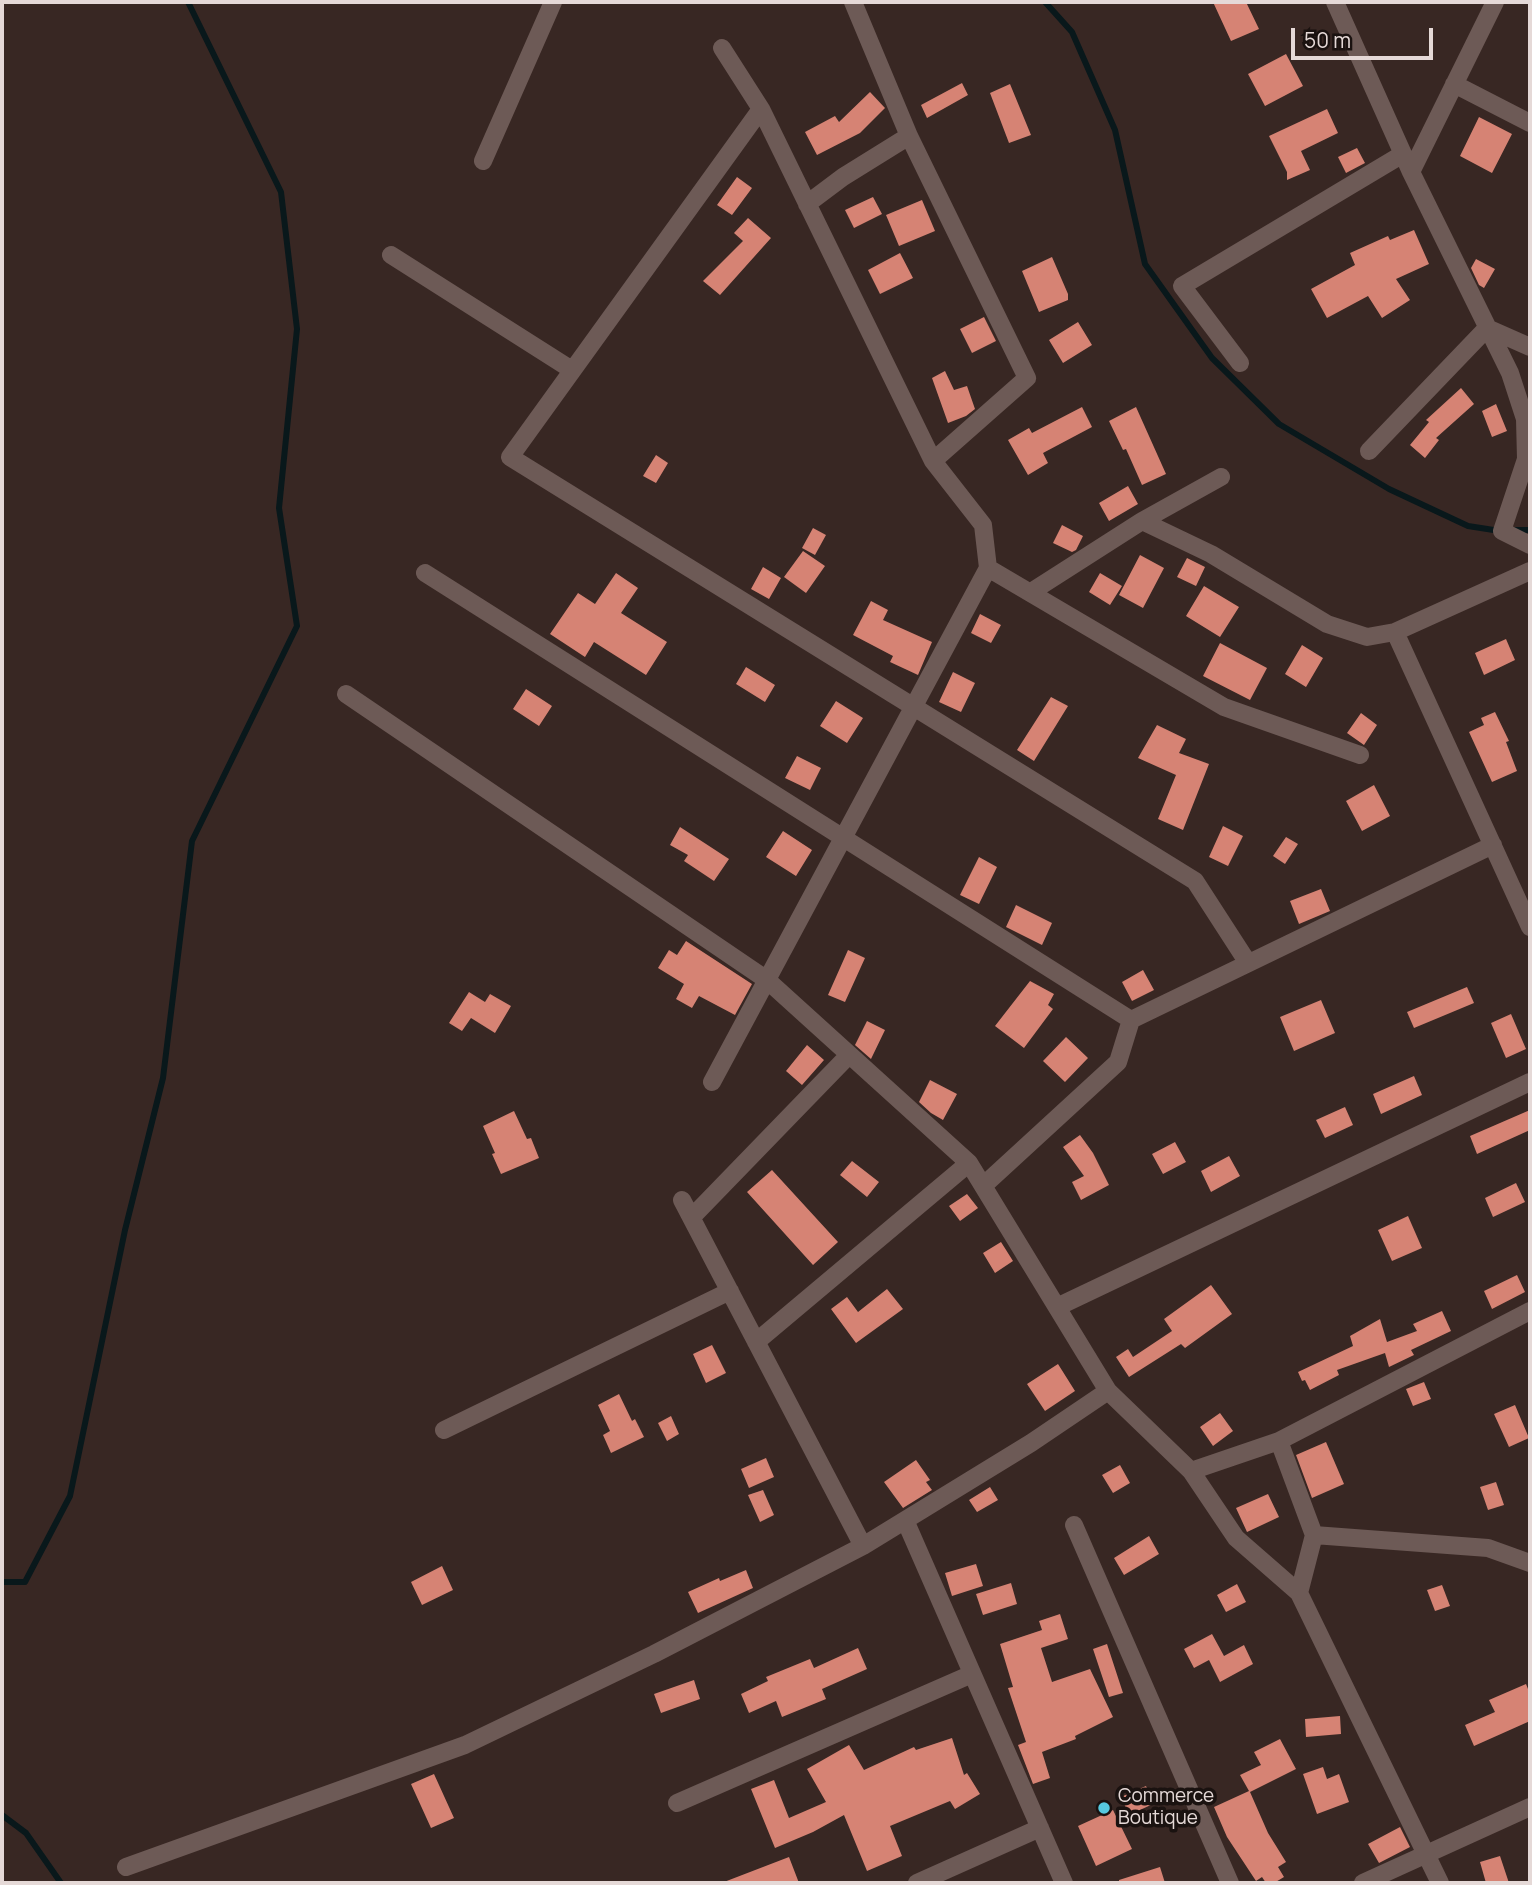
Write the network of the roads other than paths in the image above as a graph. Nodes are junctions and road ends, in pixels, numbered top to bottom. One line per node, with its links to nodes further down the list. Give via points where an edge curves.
1 (553, 2): 11 (street)
2 (853, 2): 9 (street)
3 (1335, 2): 10 (street)
4 (1495, 2): 6 (street)
5 (722, 48): 7 (street)
6 (1454, 85): 8 (street); 12 (street)
7 (761, 109): 13 (street); 18 (street)
8 (1530, 123)
9 (909, 136): 13 (street); 20 (street, via 1027,378)
10 (1403, 155): 12 (street); 17 (street, via 1182,286)
11 (483, 161)
12 (1410, 172): 15 (street)
13 (807, 204): 20 (street)
14 (391, 256): 18 (street)
15 (1488, 328): 16 (street); 19 (street); 23 (street, via 1525,419 1526,459 1502,531)
16 (1530, 347)
17 (1240, 363)
18 (572, 370): 30 (street, via 510,457)
19 (1369, 450)
20 (933, 461): 24 (street, via 983,525)
21 (1221, 477): 22 (street)
22 (1142, 521): 27 (street); 28 (street, via 1211,554 1327,624 1367,637)
23 (1530, 545)
24 (988, 568): 27 (street); 30 (street)
25 (1530, 571): 28 (street)
26 (425, 573): 32 (street)
27 (1031, 592): 31 (street, via 1224,706)
28 (1395, 632): 33 (street)
29 (346, 694): 36 (street)
30 (913, 707): 32 (street); 35 (street, via 1195,881)
31 (1360, 755)
32 (843, 838): 36 (street); 37 (street)
33 (1493, 845): 34 (street); 35 (street)
34 (1530, 927)
35 (1248, 963): 37 (street)
36 (767, 980): 38 (street); 39 (street)
37 (1131, 1020): 42 (street, via 1118,1062)
38 (849, 1055): 41 (street); 44 (street)
39 (712, 1082)
40 (1530, 1082): 46 (street)
41 (969, 1163): 42 (street); 48 (street)
42 (983, 1186): 46 (street)
43 (682, 1200): 44 (street)
44 (692, 1217): 45 (street)
45 (730, 1291): 48 (street); 50 (street)
46 (1057, 1307): 49 (street)
47 (1530, 1311): 51 (street)
48 (756, 1342): 56 (street)
49 (1108, 1391): 52 (street); 53 (street)
50 (444, 1430)
51 (1279, 1441): 52 (street); 55 (street)
52 (1191, 1471): 58 (street, via 1236,1538)
53 (905, 1520): 56 (street); 59 (street)
54 (1074, 1525): 67 (street)
55 (1314, 1535): 57 (street, via 1488,1548); 58 (street)
56 (863, 1546): 64 (street, via 465,1745)
57 (1530, 1563)
58 (1299, 1593): 63 (street)
59 (972, 1674): 60 (street); 62 (street)
60 (677, 1802)
61 (1530, 1807): 63 (street)
62 (1040, 1828): 65 (street); 66 (street)
63 (1426, 1855): 68 (street); 69 (street)
64 (126, 1867)
65 (917, 1883)
66 (1064, 1883)
67 (1230, 1883)
68 (1363, 1883)
69 (1440, 1883)

